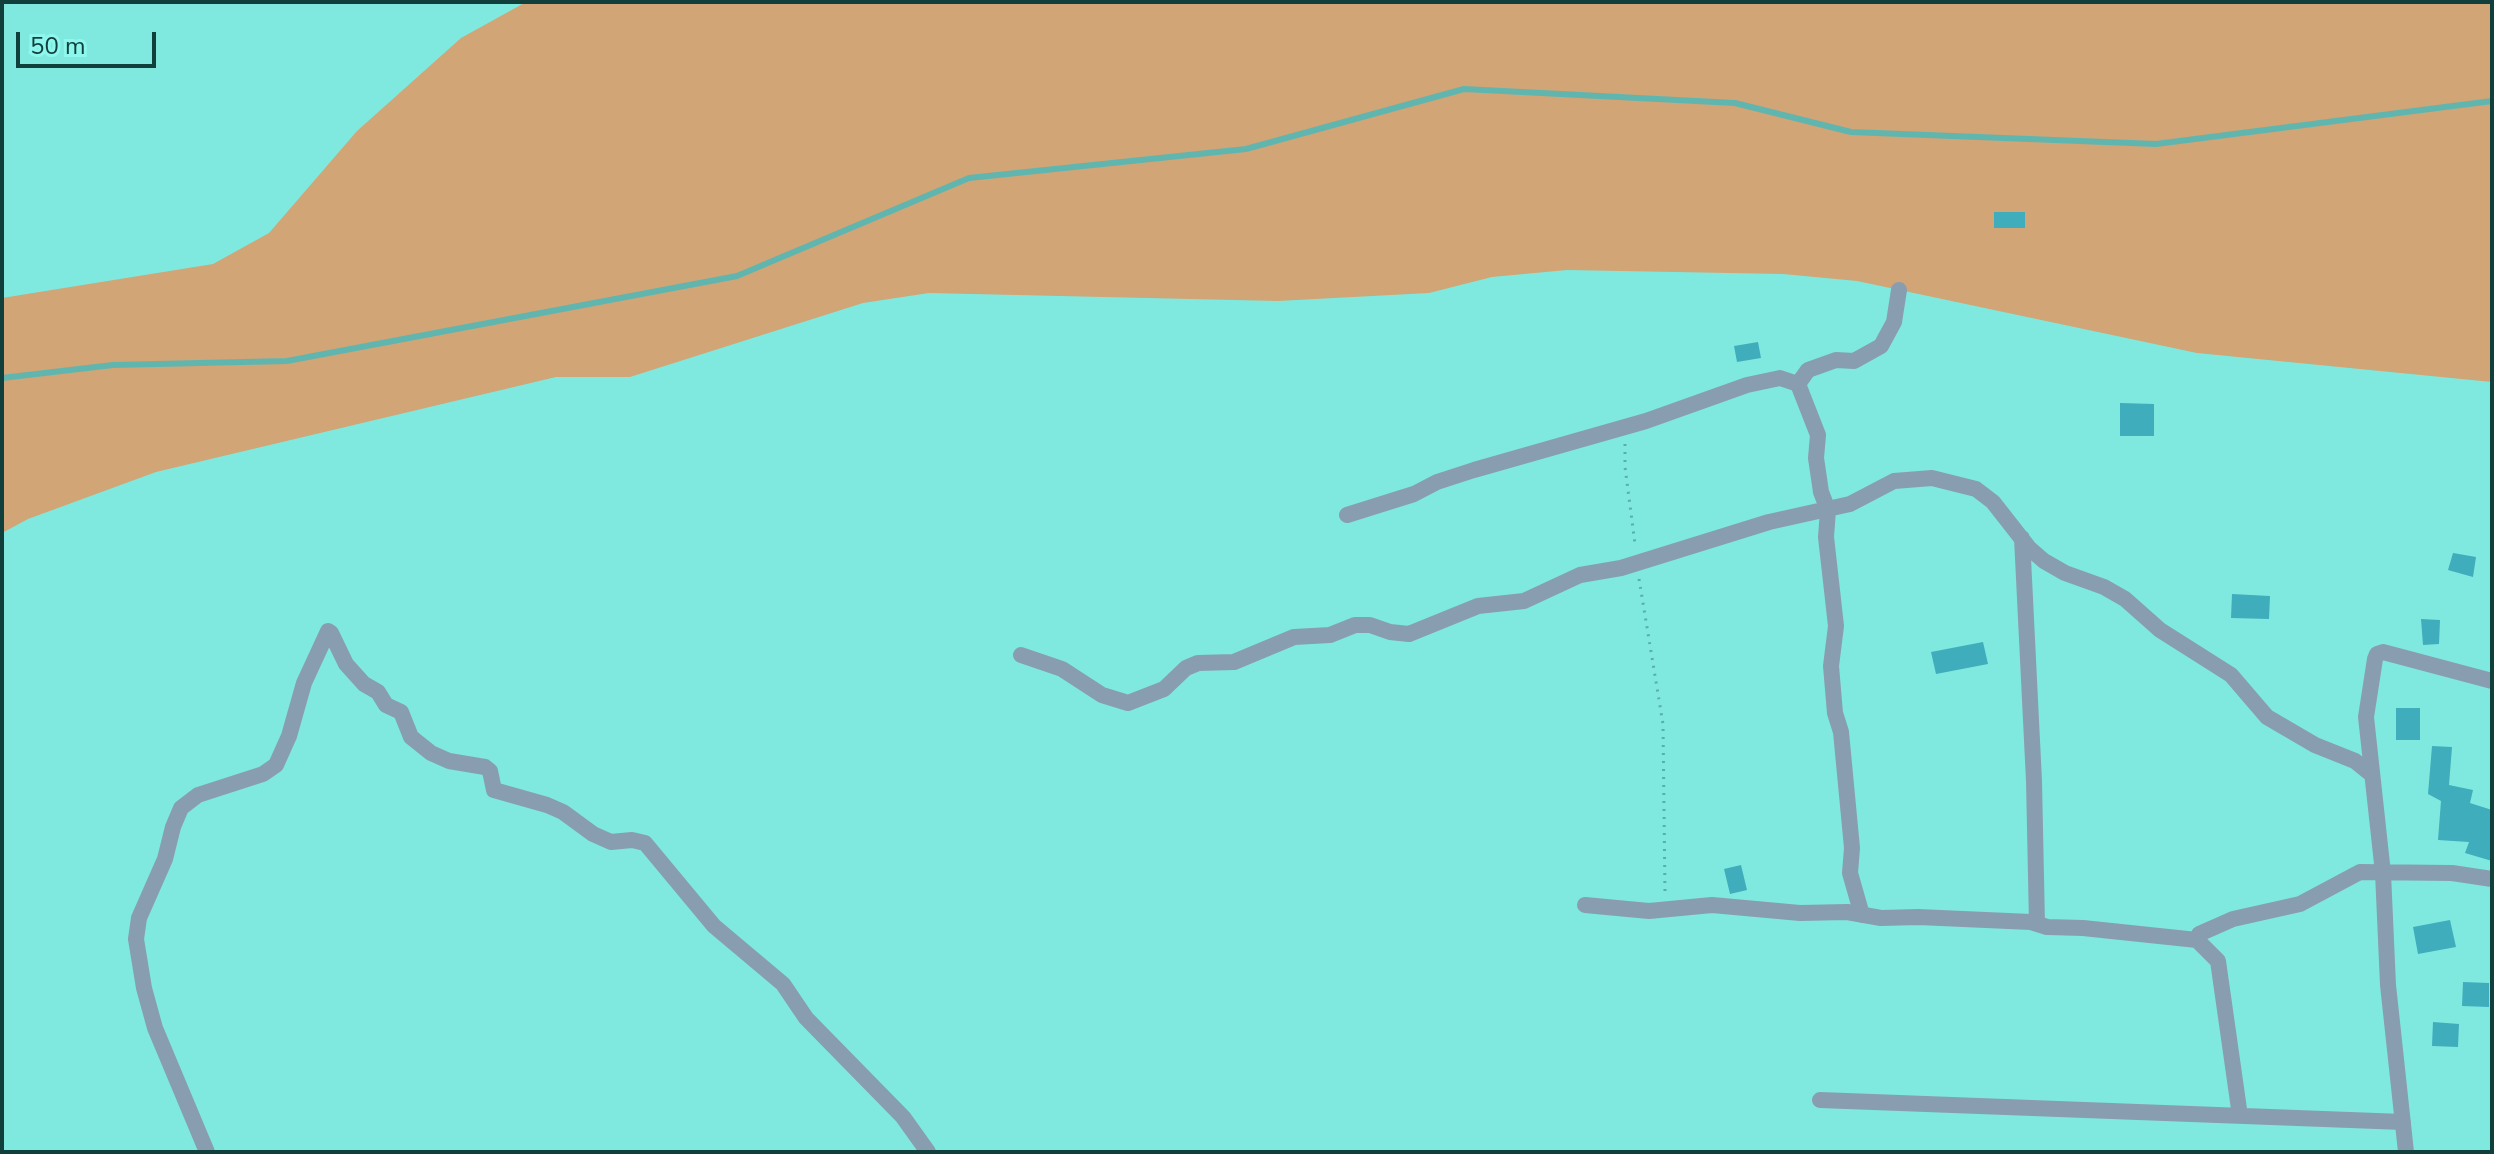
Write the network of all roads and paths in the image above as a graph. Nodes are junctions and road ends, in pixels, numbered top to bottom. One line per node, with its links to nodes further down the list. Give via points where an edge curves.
1 (1899, 290): 2 (street, via 1894,322 1881,346 1854,361 1836,360 1808,370)
2 (1798, 384): 3 (street, via 1780,378 1747,385); 4 (street, via 1818,435 1816,458)
3 (1625, 426): 5 (street, via 1474,470); 7 (path)
4 (1828, 510): 6 (street, via 1894,481 1932,478 1976,489); 7 (street, via 1769,522); 15 (street, via 1836,626 1831,666 1852,848 1850,873)
5 (1347, 515)
6 (2022, 538): 10 (street, via 2044,561 2125,599 2160,630 2231,675 2267,717); 16 (street)
7 (1636, 563): 8 (street, via 1580,575 1524,601 1478,606 1409,634 1355,625 1330,635 1294,637 1234,662 1198,663 1164,689 1128,703 1102,695 1062,669); 14 (path, via 1663,724)
8 (1021, 655)
9 (2492, 681): 10 (street, via 2377,654 2366,717)
10 (2371, 774): 11 (street)
11 (2383, 873): 12 (street); 17 (street, via 2360,872 2300,904 2233,919 2199,934); 20 (street)
12 (2492, 879)
13 (1585, 905): 14 (street)
14 (1665, 909): 15 (street, via 1712,905)
15 (1862, 915): 16 (street)
16 (2037, 924): 17 (street)
17 (2197, 940): 19 (street, via 2218,961)
18 (1820, 1100): 19 (street)
19 (2240, 1116): 20 (street)
20 (2403, 1122): 23 (street)
21 (207, 1152): 22 (street, via 155,1028 136,939 139,918 181,808 198,795 276,765 328,631 346,664 386,705 401,712 413,740 431,753 485,767 494,790 563,812 611,842 645,843 714,926 783,984 806,1018 903,1117)
22 (928, 1152)
23 (2406, 1152)

